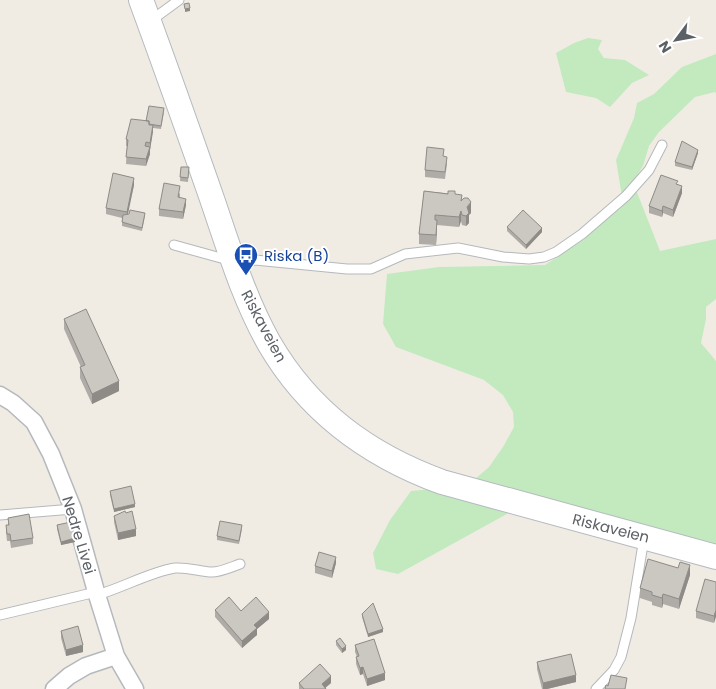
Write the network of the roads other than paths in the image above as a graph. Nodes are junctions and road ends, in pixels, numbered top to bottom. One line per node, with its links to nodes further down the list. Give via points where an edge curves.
1 (141, 0): 3 (main road, Riskaveien)
2 (179, 0): 3 (lane)
3 (149, 22): 6 (main road, Riskaveien)
4 (662, 145): 6 (lane, via 649,170 614,206 582,234 544,257 503,257 458,248 405,254 371,269)
5 (174, 244): 6 (lane)
6 (233, 261): 10 (main road, Riskaveien, via 260,326 278,357 303,391 352,437 405,468 442,482)
7 (0, 395): 8 (street, Nedre Livei, via 34,422)
8 (73, 509): 9 (lane); 13 (street, Nedre Livei)
9 (0, 515)
10 (645, 536): 11 (main road, Riskaveien); 18 (lane, via 621,657)
11 (716, 557)
12 (240, 564): 13 (lane, via 212,572 176,568)
13 (96, 593): 14 (lane); 15 (street, Nedre Livei)
14 (0, 615)
15 (116, 656): 16 (street, via 86,666); 17 (street, Nedre Livei)
16 (54, 689)
17 (135, 689)
18 (596, 689)

